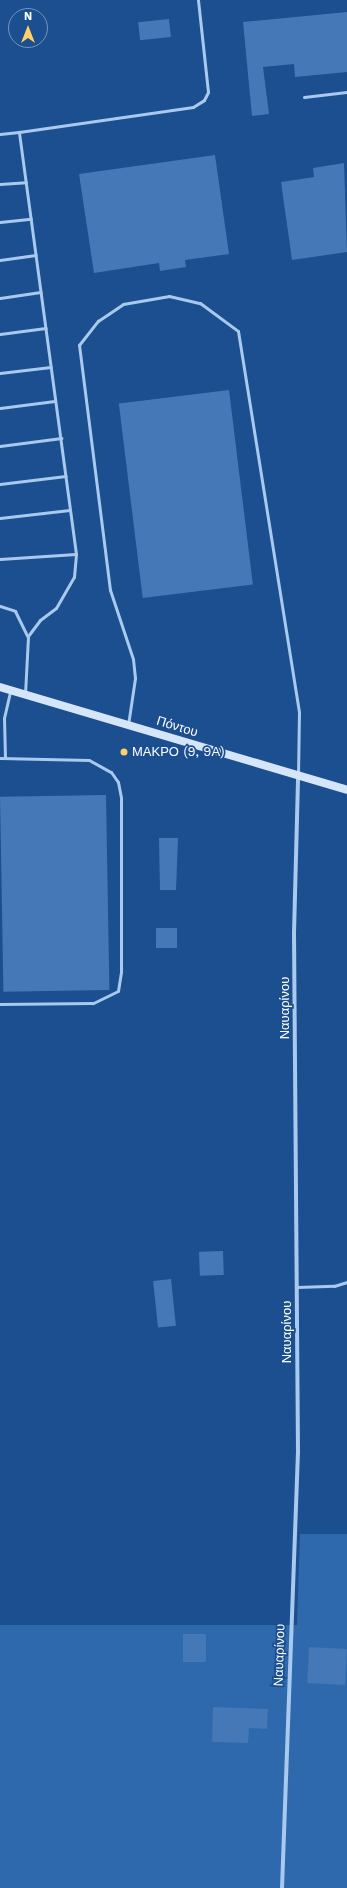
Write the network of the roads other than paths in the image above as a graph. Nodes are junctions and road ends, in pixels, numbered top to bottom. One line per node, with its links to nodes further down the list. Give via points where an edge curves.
1 (198, 0): 4 (lane, via 208,92 204,100 193,107)
2 (347, 92): 3 (lane)
3 (304, 97)
4 (19, 132): 5 (lane); 6 (lane)
5 (0, 134)
6 (26, 182): 7 (lane); 8 (lane)
7 (0, 184)
8 (31, 219): 9 (lane); 10 (lane)
9 (0, 222)
10 (36, 256): 11 (lane); 12 (lane)
11 (0, 260)
12 (41, 292): 13 (lane); 14 (lane)
13 (0, 298)
14 (46, 328): 15 (lane); 16 (lane)
15 (0, 334)
16 (51, 367): 17 (lane); 18 (lane)
17 (0, 373)
18 (55, 401): 19 (lane); 20 (lane)
19 (0, 408)
20 (61, 438): 21 (lane); 22 (lane)
21 (0, 446)
22 (66, 476): 23 (lane); 24 (lane)
23 (0, 484)
24 (70, 510): 25 (lane); 26 (lane)
25 (0, 518)
26 (76, 554): 27 (lane); 29 (lane, via 74,577 56,608 40,620)
27 (0, 559)
28 (0, 606): 29 (lane, via 15,611 27,629)
29 (28, 636): 32 (lane)
30 (0, 687): 31 (street, Πόντου)
31 (11, 690): 32 (street, Πόντου); 35 (lane, via 4,718)
32 (25, 694): 33 (street, Πόντου)
33 (128, 725): 36 (street, Πόντου); 36 (lane, via 135,678 133,659 110,590 79,345 98,321 123,304 169,296 200,303 238,331 299,712)
34 (0, 758): 35 (lane)
35 (4, 758): 38 (lane, via 89,760 101,764 118,782 122,798 121,984 112,997 93,1003)
36 (298, 776): 37 (street, Πόντου); 40 (street, Ναυαρίνου, via 294,933)
37 (347, 790)
38 (0, 1004)
39 (347, 1282): 40 (lane, via 334,1286)
40 (297, 1287): 41 (street, Ναυαρίνου, via 298,1453)
41 (282, 1888)

